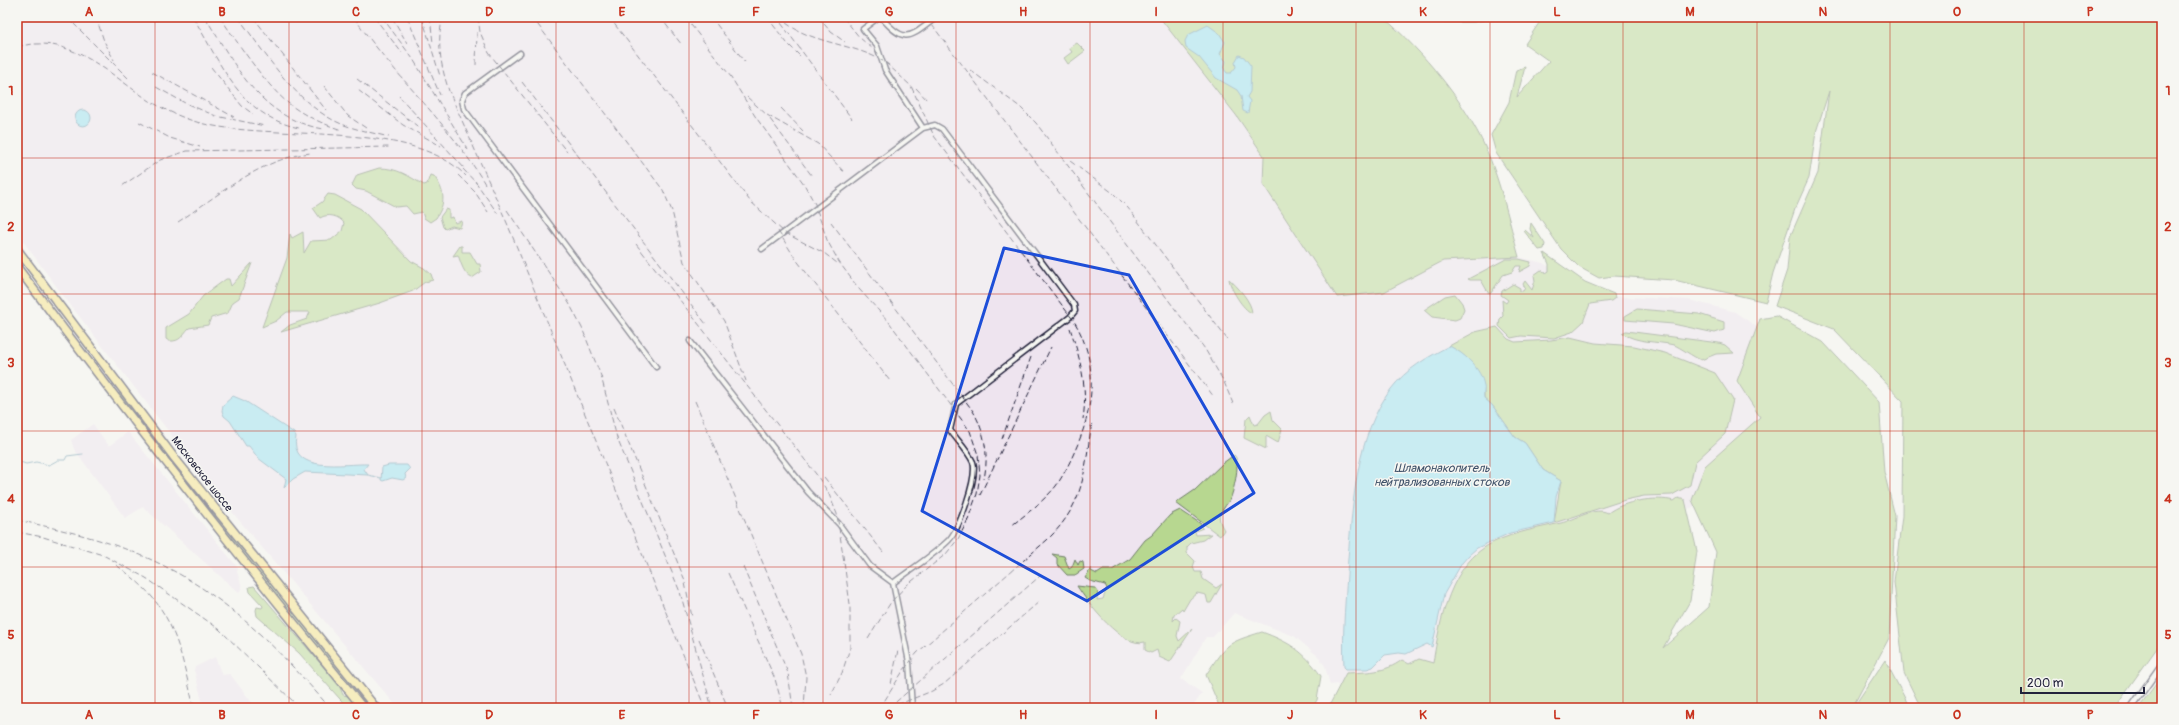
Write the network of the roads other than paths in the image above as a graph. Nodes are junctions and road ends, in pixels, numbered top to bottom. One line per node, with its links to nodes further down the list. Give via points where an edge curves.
1 (880, 17): 2 (street, via 898,34 907,36 918,32); 4 (street, via 863,29 877,46 885,70)
2 (936, 17)
3 (520, 53): 9 (street, via 465,93 462,104)
4 (923, 128): 6 (street); 14 (street, via 935,125 942,129 1076,310 956,404 950,430 972,460 974,468 963,510 949,540)
5 (17, 249): 10 (main road, Московское шоссе)
6 (762, 249)
7 (17, 267): 11 (main road, Московское шоссе)
8 (690, 341): 14 (street, via 808,492 840,524 870,566)
9 (656, 367)
10 (115, 377): 11 (main road); 12 (main road, Московское шоссе)
11 (106, 385): 13 (main road, Московское шоссе)
12 (120, 386): 13 (main road); 17 (main road, Московское шоссе)
13 (111, 392): 16 (main road, Московское шоссе, via 223,536)
14 (893, 583): 18 (street, via 909,662)
15 (2162, 664): 19 (street)
16 (363, 708)
17 (376, 708)
18 (912, 708)
19 (2131, 708)

